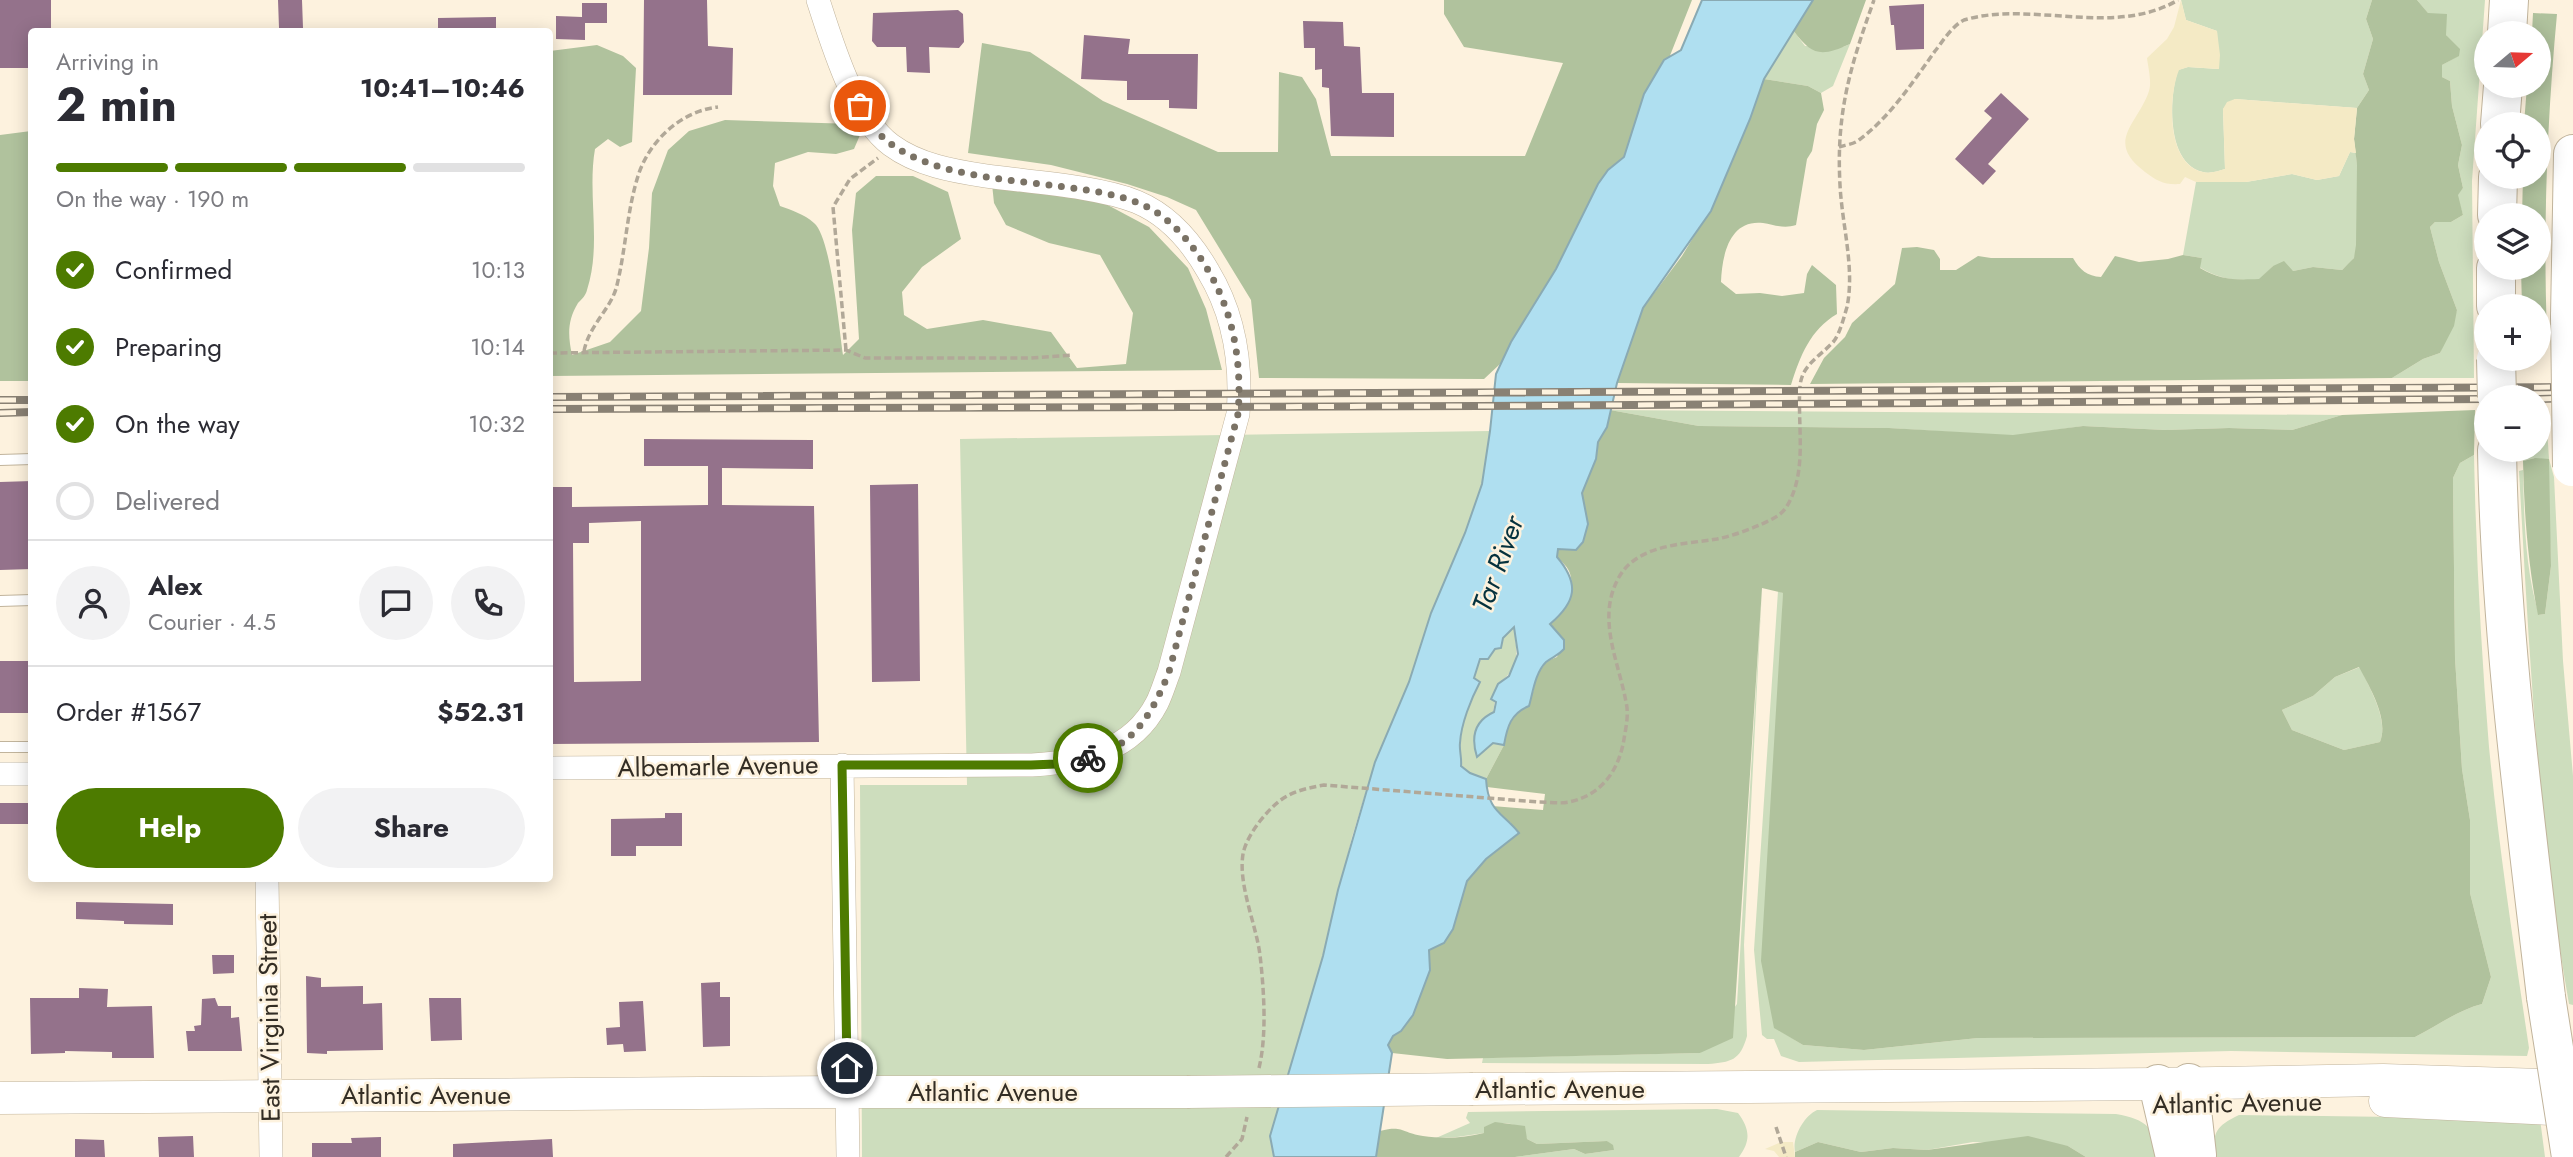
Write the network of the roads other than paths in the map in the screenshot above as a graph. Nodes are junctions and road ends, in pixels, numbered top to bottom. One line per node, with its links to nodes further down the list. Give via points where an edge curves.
1 (818, 0): 11 (street, Albemarle Avenue, via 864,116 890,145 923,162 960,172 1098,192 1137,202 1161,216 1202,260 1219,290 1229,315 1240,383 1227,459 1169,672 1157,704 1141,727 1095,756 1056,764)
2 (2573, 154): 6 (highway, bridge)
3 (28, 459): 4 (lane)
4 (0, 460)
5 (2497, 462): 26 (highway, bridge, via 2522,804)
6 (2572, 478)
7 (28, 600): 8 (lane)
8 (0, 601)
9 (0, 747): 10 (lane)
10 (28, 747)
11 (842, 765): 12 (street, Albemarle Avenue); 17 (street)
12 (553, 768)
13 (0, 774): 14 (street)
14 (28, 774)
15 (267, 882): 19 (street, East Virginia Street)
16 (2573, 1086): 18 (main road, Atlantic Avenue, via 2383,1080)
17 (847, 1092): 18 (main road, Atlantic Avenue, bridge, via 1902,1087); 19 (main road, Atlantic Avenue); 23 (street)
18 (2175, 1095): 21 (main road, Atlantic Avenue); 24 (highway); 25 (highway)
19 (271, 1096): 20 (main road, Atlantic Avenue); 22 (street, East Virginia Street)
20 (0, 1098)
21 (2573, 1110)
22 (271, 1157)
23 (848, 1157)
24 (2175, 1157)
25 (2197, 1157)
26 (2571, 1157)

